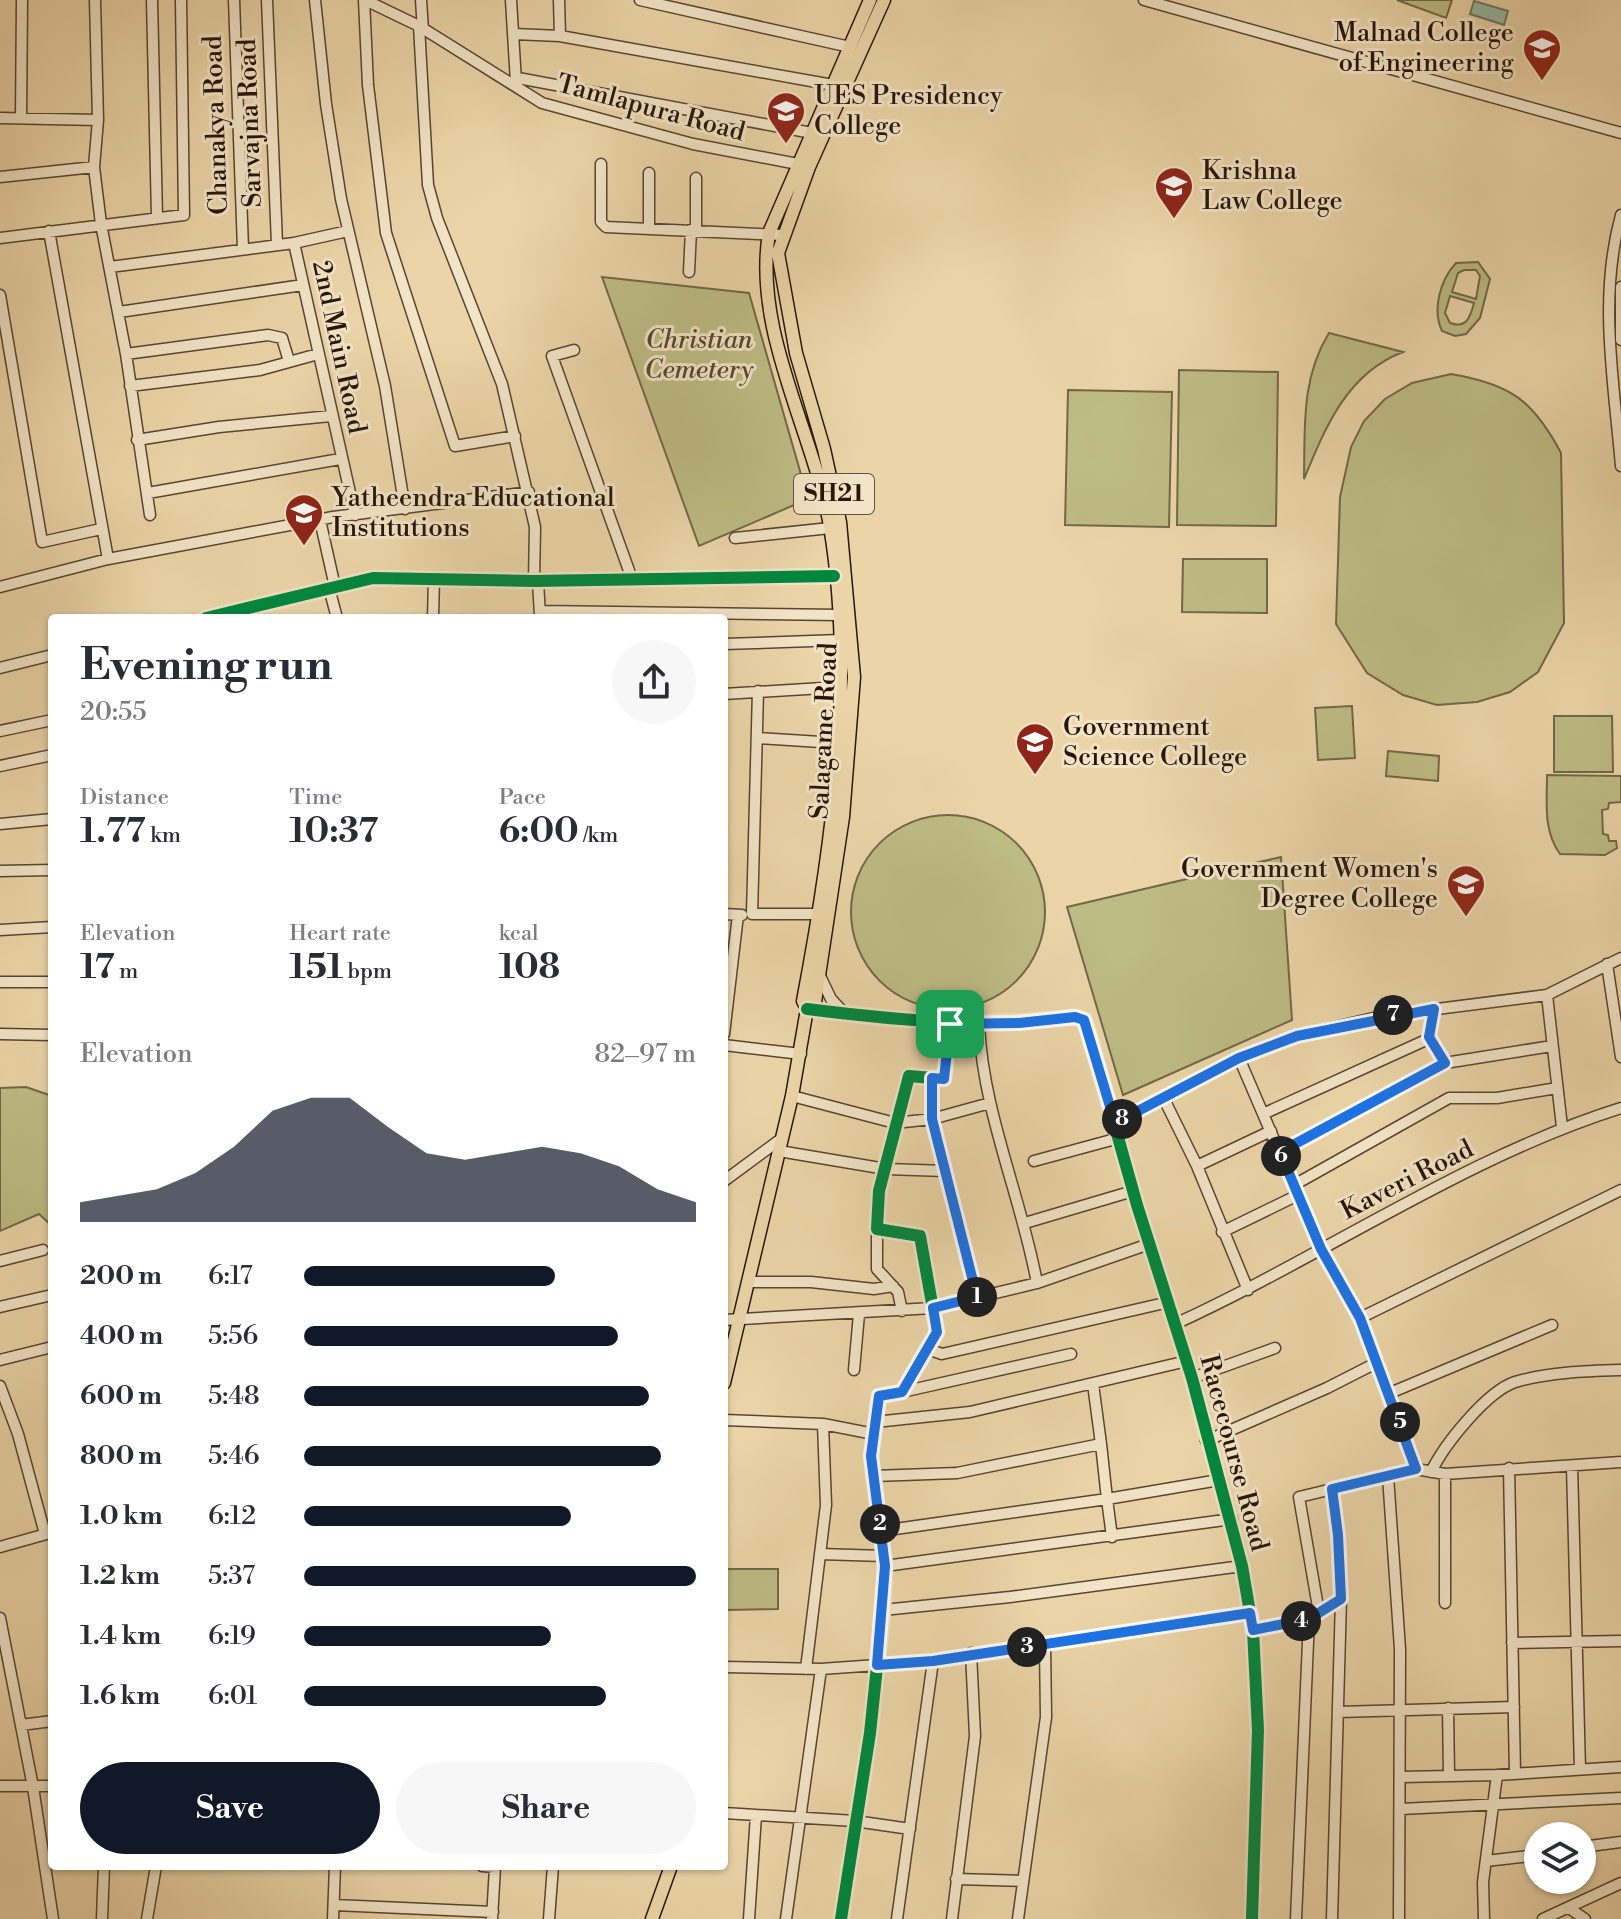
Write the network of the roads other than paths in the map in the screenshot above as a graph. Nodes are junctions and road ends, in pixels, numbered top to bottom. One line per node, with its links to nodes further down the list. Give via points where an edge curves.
1 (22, 0): 23 (street)
2 (95, 0): 24 (street)
3 (152, 0): 34 (street)
4 (181, 0): 34 (street, via 184,215)
5 (234, 0): 44 (street, Chanakya Road)
6 (267, 0): 43 (street, Sarvajna Road)
7 (315, 0): 39 (street)
8 (364, 0): 16 (street, Tamlapura Road); 58 (street, via 368,85 386,233 455,446)
9 (421, 0): 16 (street)
10 (511, 0): 17 (street)
11 (559, 0): 18 (street)
12 (640, 0): 19 (street)
13 (870, 0): 19 (main road)
14 (884, 0): 28 (main road)
15 (1144, 0): 26 (street)
16 (421, 28): 20 (street, Tamlapura Road, via 493,75); 58 (street, via 428,185 502,384)
17 (514, 34): 18 (street); 20 (street)
18 (560, 36): 21 (street)
19 (850, 47): 21 (main road)
20 (516, 81): 25 (street); 28 (street, Tamlapura Road, via 542,103 693,144)
21 (833, 85): 25 (main road)
22 (0, 118): 23 (street)
23 (21, 118): 24 (street)
24 (98, 120): 29 (street)
25 (812, 133): 28 (main road)
26 (1621, 133)
27 (601, 164): 36 (street, via 602,226)
28 (804, 166): 40 (main road)
29 (94, 167): 31 (street); 35 (street)
30 (649, 173): 36 (street)
31 (0, 177)
32 (696, 178): 37 (street)
33 (1621, 216): 61 (street, via 1608,281 1607,320)
34 (157, 217): 35 (street)
35 (101, 224): 38 (street); 45 (street)
36 (649, 228): 37 (street)
37 (694, 230): 40 (street); 46 (street)
38 (49, 231): 41 (street); 69 (street)
39 (348, 231): 42 (street); 64 (street, via 385,386)
40 (776, 234): 68 (main road, via 765,282); 103 (main road, Salagame Road / SH21, via 796,353 840,522 851,629 854,691)
41 (0, 238)
42 (294, 243): 43 (street); 47 (street, 2nd Main Road)
43 (277, 244): 44 (street)
44 (243, 249): 45 (street)
45 (110, 267): 50 (street)
46 (689, 272)
47 (303, 285): 50 (street); 54 (street, 2nd Main Road)
48 (1621, 289): 51 (street)
49 (0, 302): 69 (street, via 42,542)
50 (119, 312): 53 (street)
51 (1621, 340)
52 (574, 350): 74 (street, via 552,356)
53 (126, 354): 55 (street, via 268,335 286,343); 56 (street)
54 (318, 354): 55 (street); 57 (street, 2nd Main Road)
55 (289, 361): 56 (street, via 260,370)
56 (130, 386): 59 (street)
57 (331, 416): 59 (street); 60 (street, 2nd Main Road)
58 (515, 436): 62 (street)
59 (137, 440): 63 (street)
60 (340, 459): 63 (street); 66 (street, 2nd Main Road)
61 (1621, 466)
62 (529, 492): 64 (street); 75 (street)
63 (148, 493): 65 (street)
64 (405, 509): 66 (street)
65 (150, 515)
66 (355, 515): 67 (street)
67 (320, 520): 71 (street); 77 (street)
68 (830, 528): 70 (street); 72 (main road)
69 (101, 529): 71 (street)
70 (735, 538)
71 (108, 559): 76 (street)
72 (834, 576): 74 (street); 83 (main road)
73 (434, 578): 75 (street); 77 (street, via 373,578); 80 (street)
74 (632, 579): 75 (street)
75 (536, 581): 81 (street)
76 (0, 587)
77 (332, 588): 78 (street); 79 (street)
78 (223, 614)
79 (336, 614)
80 (433, 614)
81 (540, 614)
82 (728, 615): 83 (street)
83 (840, 615): 84 (main road)
84 (841, 640): 85 (street); 88 (main road)
85 (728, 644)
86 (48, 656): 87 (street)
87 (0, 668)
88 (839, 687): 89 (street); 94 (main road)
89 (758, 691): 90 (street); 93 (street)
90 (728, 694)
91 (48, 721): 92 (street)
92 (0, 731)
93 (757, 738): 94 (street); 102 (street)
94 (836, 743): 103 (main road)
95 (48, 756): 96 (street)
96 (0, 766)
97 (48, 819): 98 (street)
98 (0, 824)
99 (48, 870): 100 (street)
100 (0, 871)
101 (728, 914): 104 (street)
102 (752, 914): 103 (street); 104 (street)
103 (823, 914): 109 (main road, Salagame Road / SH21); 114 (main road, via 803,1001)
104 (738, 915): 113 (street)
105 (48, 927): 106 (street)
106 (0, 930)
107 (1621, 958): 108 (street)
108 (1607, 964): 112 (street); 125 (street)
109 (820, 976): 114 (main road, Salagame Road / SH21, via 815,1002); 116 (street)
110 (0, 982): 111 (street)
111 (48, 982)
112 (1547, 995): 115 (street); 123 (street)
113 (728, 1000)
114 (807, 1009): 116 (street); 124 (main road, Salagame Road / SH21)
115 (1434, 1009): 121 (street); 126 (street, via 1297,1036)
116 (845, 1014): 117 (street)
117 (950, 1024): 118 (street); 128 (street, via 944,1079)
118 (979, 1025): 132 (street); 137 (street, Racecourse Road, via 1084,1020)
119 (0, 1034): 120 (street)
120 (48, 1035)
121 (1429, 1037): 127 (street); 134 (street)
122 (728, 1045): 124 (street)
123 (1552, 1046): 127 (street); 129 (street)
124 (801, 1054): 130 (main road, Salagame Road / SH21)
125 (1621, 1057)
126 (1239, 1058): 131 (street); 134 (street)
127 (1445, 1063): 142 (street)
128 (932, 1078): 135 (street); 136 (street, via 909,1076)
129 (1557, 1088): 138 (street); 148 (street, via 1497,1098 1449,1098)
130 (792, 1096): 136 (street); 141 (main road, Salagame Road / SH21)
131 (1163, 1097): 137 (street); 144 (street)
132 (990, 1103): 135 (street); 151 (street)
133 (1621, 1108): 138 (street, Kaveri Road)
134 (1263, 1114): 139 (street)
135 (932, 1119): 136 (street); 146 (street)
136 (895, 1123): 145 (street)
137 (1115, 1123): 140 (street, Racecourse Road)
138 (1562, 1127): 155 (street, Kaveri Road)
139 (1271, 1131): 142 (street); 144 (street)
140 (1119, 1138): 143 (street); 150 (street, Racecourse Road)
141 (780, 1145): 145 (street); 147 (street); 158 (main road, Salagame Road / SH21)
142 (1280, 1152): 148 (street)
143 (1034, 1161)
144 (1197, 1166): 153 (street)
145 (886, 1169): 146 (street); 152 (street)
146 (945, 1171): 163 (street)
147 (728, 1178)
148 (1296, 1190): 153 (street); 155 (street)
149 (1621, 1190): 169 (street)
150 (1133, 1191): 151 (street); 154 (street, Racecourse Road)
151 (1025, 1223): 159 (street)
152 (877, 1229): 160 (street, via 876,1266); 166 (street, via 920,1236)
153 (1222, 1232): 161 (street)
154 (1149, 1244): 159 (street); 164 (street, Racecourse Road)
155 (1321, 1249): 161 (street, Kaveri Road); 169 (street)
156 (43, 1250): 157 (street)
157 (0, 1261)
158 (748, 1282): 160 (street); 171 (main road, Salagame Road / SH21)
159 (1037, 1283): 163 (street)
160 (893, 1286): 167 (street)
161 (1248, 1290): 172 (street, Kaveri Road)
162 (48, 1296): 165 (street)
163 (977, 1297): 166 (street)
164 (1169, 1302): 172 (street, Racecourse Road); 176 (street, via 942,1354)
165 (0, 1307)
166 (933, 1308): 167 (street); 176 (street, via 937,1332)
167 (902, 1311): 168 (street)
168 (859, 1314): 171 (street); 182 (street)
169 (1360, 1318): 180 (street)
170 (728, 1320): 171 (street)
171 (739, 1321): 181 (main road, Salagame Road / SH21)
172 (1175, 1324): 179 (street, Racecourse Road)
173 (1552, 1325): 188 (street)
174 (48, 1348): 178 (street)
175 (1275, 1348): 184 (street)
176 (927, 1349): 187 (street)
177 (1071, 1354): 187 (street)
178 (0, 1360)
179 (1187, 1361): 184 (street, Racecourse Road); 185 (street)
180 (1378, 1362): 188 (street); 192 (street)
181 (728, 1366)
182 (854, 1370)
183 (1621, 1370): 198 (street, via 1512,1383 1443,1446)
184 (1192, 1378): 192 (street, Racecourse Road)
185 (1093, 1384): 191 (street); 193 (street)
186 (0, 1386): 206 (street)
187 (902, 1392): 191 (street, via 879,1396)
188 (1390, 1393): 197 (street)
189 (728, 1420): 190 (street)
190 (823, 1424): 191 (street); 211 (street, via 826,1505)
191 (875, 1428): 200 (street)
192 (1206, 1441): 202 (street, Racecourse Road)
193 (1101, 1444): 200 (street, via 957,1473); 204 (street)
194 (1621, 1462): 195 (street)
195 (1572, 1466): 196 (street); 223 (street)
196 (1509, 1468): 199 (street); 224 (street)
197 (1416, 1469): 198 (street); 201 (street)
198 (1431, 1472): 199 (street)
199 (1445, 1474): 215 (street)
200 (874, 1476): 207 (street)
201 (1388, 1476): 203 (street); 234 (street)
202 (1219, 1480): 204 (street); 205 (street, Racecourse Road)
203 (1332, 1489): 214 (street); 218 (street, via 1299,1497)
204 (1107, 1499): 207 (street); 209 (street)
205 (1232, 1519): 209 (street); 213 (street, Racecourse Road)
206 (48, 1531)
207 (881, 1531): 212 (street)
208 (48, 1534): 210 (street)
209 (1112, 1537): 212 (street)
210 (0, 1547)
211 (820, 1554): 212 (street); 230 (street)
212 (885, 1561): 216 (street)
213 (1242, 1566): 216 (street); 217 (street, Racecourse Road)
214 (1341, 1599): 218 (street); 235 (street)
215 (1445, 1603)
216 (883, 1610): 228 (street)
217 (1250, 1613): 221 (street, Racecourse Road); 225 (street)
218 (1319, 1613): 220 (street)
219 (0, 1618): 237 (street)
220 (1309, 1619): 221 (street); 284 (street)
221 (1253, 1630): 283 (street, Racecourse Road, via 1258,1730)
222 (1621, 1641): 223 (street)
223 (1575, 1642): 224 (street); 239 (street)
224 (1512, 1643): 232 (street)
225 (1045, 1645): 226 (street); 266 (street, via 1046,1717)
226 (971, 1653): 227 (street); 265 (street, via 975,1736)
227 (933, 1661): 228 (street); 254 (street)
228 (877, 1665): 231 (street); 253 (street)
229 (728, 1667): 230 (street)
230 (806, 1669): 231 (street)
231 (821, 1669): 252 (street)
232 (1514, 1707): 233 (street); 240 (street)
233 (1448, 1708): 234 (street); 242 (street)
234 (1401, 1709): 235 (street); 243 (street)
235 (1338, 1712): 285 (street)
236 (48, 1722): 237 (street)
237 (21, 1725): 246 (street)
238 (1621, 1767): 239 (street)
239 (1580, 1769): 240 (street)
240 (1515, 1774): 241 (street)
241 (1497, 1775): 242 (street); 248 (street)
242 (1449, 1776): 243 (street)
243 (1402, 1777): 249 (street)
244 (0, 1786): 246 (street)
245 (48, 1786): 246 (street)
246 (33, 1787): 271 (street)
247 (1621, 1798): 248 (street)
248 (1494, 1804): 249 (street); 258 (street)
249 (1401, 1809): 286 (street)
250 (728, 1813): 251 (street)
251 (756, 1815): 252 (street); 277 (street)
252 (801, 1818): 253 (street); 278 (street)
253 (856, 1821): 254 (street); 279 (street)
254 (910, 1829): 280 (street)
255 (1621, 1842): 256 (street)
256 (1596, 1845)
257 (1524, 1857): 258 (street)
258 (1486, 1861): 287 (street)
259 (104, 1870): 272 (street)
260 (155, 1870): 273 (street)
261 (335, 1870): 268 (street)
262 (495, 1870): 270 (street)
263 (553, 1870): 275 (street)
264 (670, 1870): 276 (main road)
265 (956, 1879): 266 (street); 281 (street)
266 (1023, 1881): 282 (street)
267 (1621, 1883): 269 (street)
268 (334, 1905): 270 (street); 274 (street)
269 (1569, 1908): 288 (street); 289 (street)
270 (492, 1916)
271 (53, 1919)
272 (102, 1919)
273 (147, 1919)
274 (333, 1919)
275 (549, 1919)
276 (652, 1919)
277 (749, 1919)
278 (786, 1919)
279 (841, 1919)
280 (897, 1919)
281 (952, 1919)
282 (1018, 1919)
283 (1252, 1919)
284 (1296, 1919)
285 (1332, 1919)
286 (1399, 1919)
287 (1484, 1919)
288 (1543, 1919)
289 (1585, 1919)

